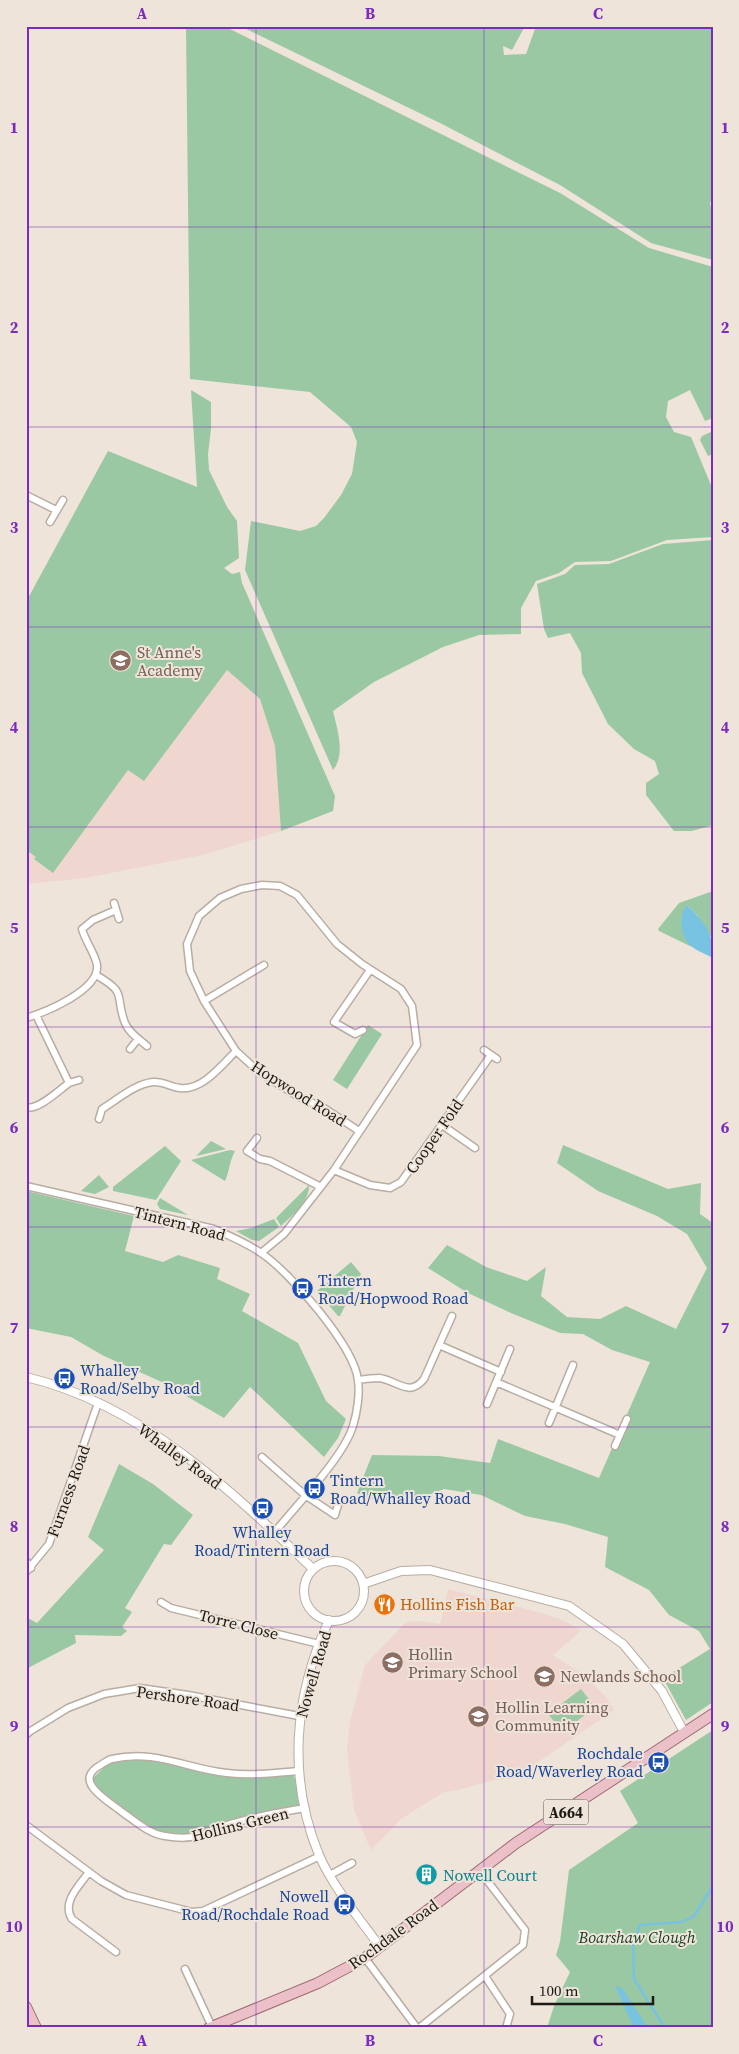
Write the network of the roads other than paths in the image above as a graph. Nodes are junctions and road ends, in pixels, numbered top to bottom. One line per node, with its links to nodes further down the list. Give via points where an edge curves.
1 (26, 495): 3 (street)
2 (63, 500): 3 (street)
3 (56, 510): 4 (street)
4 (50, 522)
5 (119, 919): 8 (street, via 115,906 82,929 97,963)
6 (264, 965): 9 (street)
7 (370, 970): 9 (street, Hopwood Road, via 337,944 298,895 280,886 262,885 220,898 197,913 187,944 187,957); 12 (street, via 334,1022 355,1034); 25 (street, Hopwood Road, via 401,989 412,1006 417,1045)
8 (96, 975): 10 (street, via 84,990); 13 (street, via 113,985 125,1023)
9 (204, 1001): 17 (street, Hopwood Road)
10 (36, 1015): 11 (street); 21 (street)
11 (26, 1018)
12 (363, 1030)
13 (138, 1039): 14 (street); 15 (street)
14 (147, 1046)
15 (130, 1049)
16 (484, 1050): 18 (street)
17 (236, 1051): 23 (street, via 195,1086 180,1088 154,1082 141,1085 102,1109); 25 (street, Hopwood Road, via 259,1072)
18 (491, 1055): 19 (street); 24 (street, Cooper Fold)
19 (497, 1059)
20 (79, 1080): 21 (street)
21 (69, 1083): 22 (street, via 37,1107)
22 (26, 1107)
23 (99, 1119)
24 (442, 1125): 27 (street); 28 (street, Cooper Fold, via 401,1182 390,1188 370,1185)
25 (359, 1131): 28 (street, Hopwood Road)
26 (257, 1138): 30 (street, via 247,1151)
27 (475, 1148)
28 (334, 1170): 30 (street, Hopwood Road)
29 (26, 1186): 31 (street, Tintern Road, via 214,1229)
30 (321, 1187): 31 (street, Hopwood Road, via 284,1234)
31 (261, 1253): 38 (street, Tintern Road, via 307,1298 334,1332 349,1355)
32 (452, 1316): 33 (street)
33 (439, 1345): 36 (street); 38 (street, via 424,1379 414,1387 381,1378)
34 (510, 1350): 36 (street)
35 (573, 1365): 42 (street)
36 (500, 1372): 39 (street)
37 (27, 1379): 40 (street, Whalley Road, via 68,1390)
38 (358, 1380): 48 (street, Tintern Road, via 353,1426 343,1448)
39 (496, 1382): 41 (street); 42 (street)
40 (98, 1403): 50 (street, Whalley Road, via 146,1429 196,1464); 53 (street, Furness Road, via 49,1544)
41 (487, 1404)
42 (556, 1408): 44 (street); 45 (street)
43 (627, 1419): 45 (street)
44 (549, 1423)
45 (620, 1435): 46 (street)
46 (615, 1446)
47 (262, 1457): 48 (street)
48 (305, 1495): 49 (street, via 335,1515); 50 (street, Tintern Road)
49 (338, 1505)
50 (274, 1532): 52 (street, Whalley Road)
51 (26, 1561): 53 (street)
52 (313, 1569): 54 (street, via 329,1561 347,1564); 56 (street, via 304,1586 307,1604 320,1618)
53 (29, 1570)
54 (363, 1584): 56 (street, via 361,1604 355,1612 339,1620); 60 (street, via 401,1571 430,1570 569,1606 623,1644 662,1691)
55 (161, 1602): 57 (street, Torre Close, via 171,1608)
56 (330, 1620): 57 (street, Nowell Road)
57 (319, 1644): 59 (street, Nowell Road)
58 (713, 1714): 60 (main road, Rochdale Road / A664)
59 (299, 1716): 61 (street, Pershore Road, via 140,1688 104,1694 68,1708); 62 (street, Nowell Road)
60 (684, 1732): 67 (main road, Rochdale Road / A664)
61 (26, 1735)
62 (299, 1771): 63 (street, Nowell Road); 63 (street, Hollins Green, via 227,1773 150,1756 110,1759 94,1769 90,1782 94,1791 144,1827 163,1836 195,1837 232,1823)
63 (304, 1808): 65 (street, Nowell Road)
64 (26, 1825): 68 (street)
65 (320, 1856): 68 (street, via 204,1911 192,1912 126,1895); 69 (street, Nowell Road)
66 (352, 1863): 69 (street)
67 (479, 1870): 70 (main road, Rochdale Road / A664); 74 (street, via 525,1930 523,1944)
68 (89, 1872): 71 (street, via 68,1904 69,1914)
69 (330, 1875): 70 (street, Nowell Road)
70 (380, 1947): 72 (main road, Rochdale Road / A664)
71 (116, 1952)
72 (365, 1958): 76 (main road, Rochdale Road / A664); 79 (street)
73 (185, 1969): 77 (street)
74 (485, 1976): 79 (street); 80 (street, via 510,2014)
75 (26, 2007): 78 (main road)
76 (232, 2023): 77 (main road, Rochdale Road / A664)
77 (210, 2027)
78 (36, 2028)
79 (418, 2028)
80 (506, 2028)

